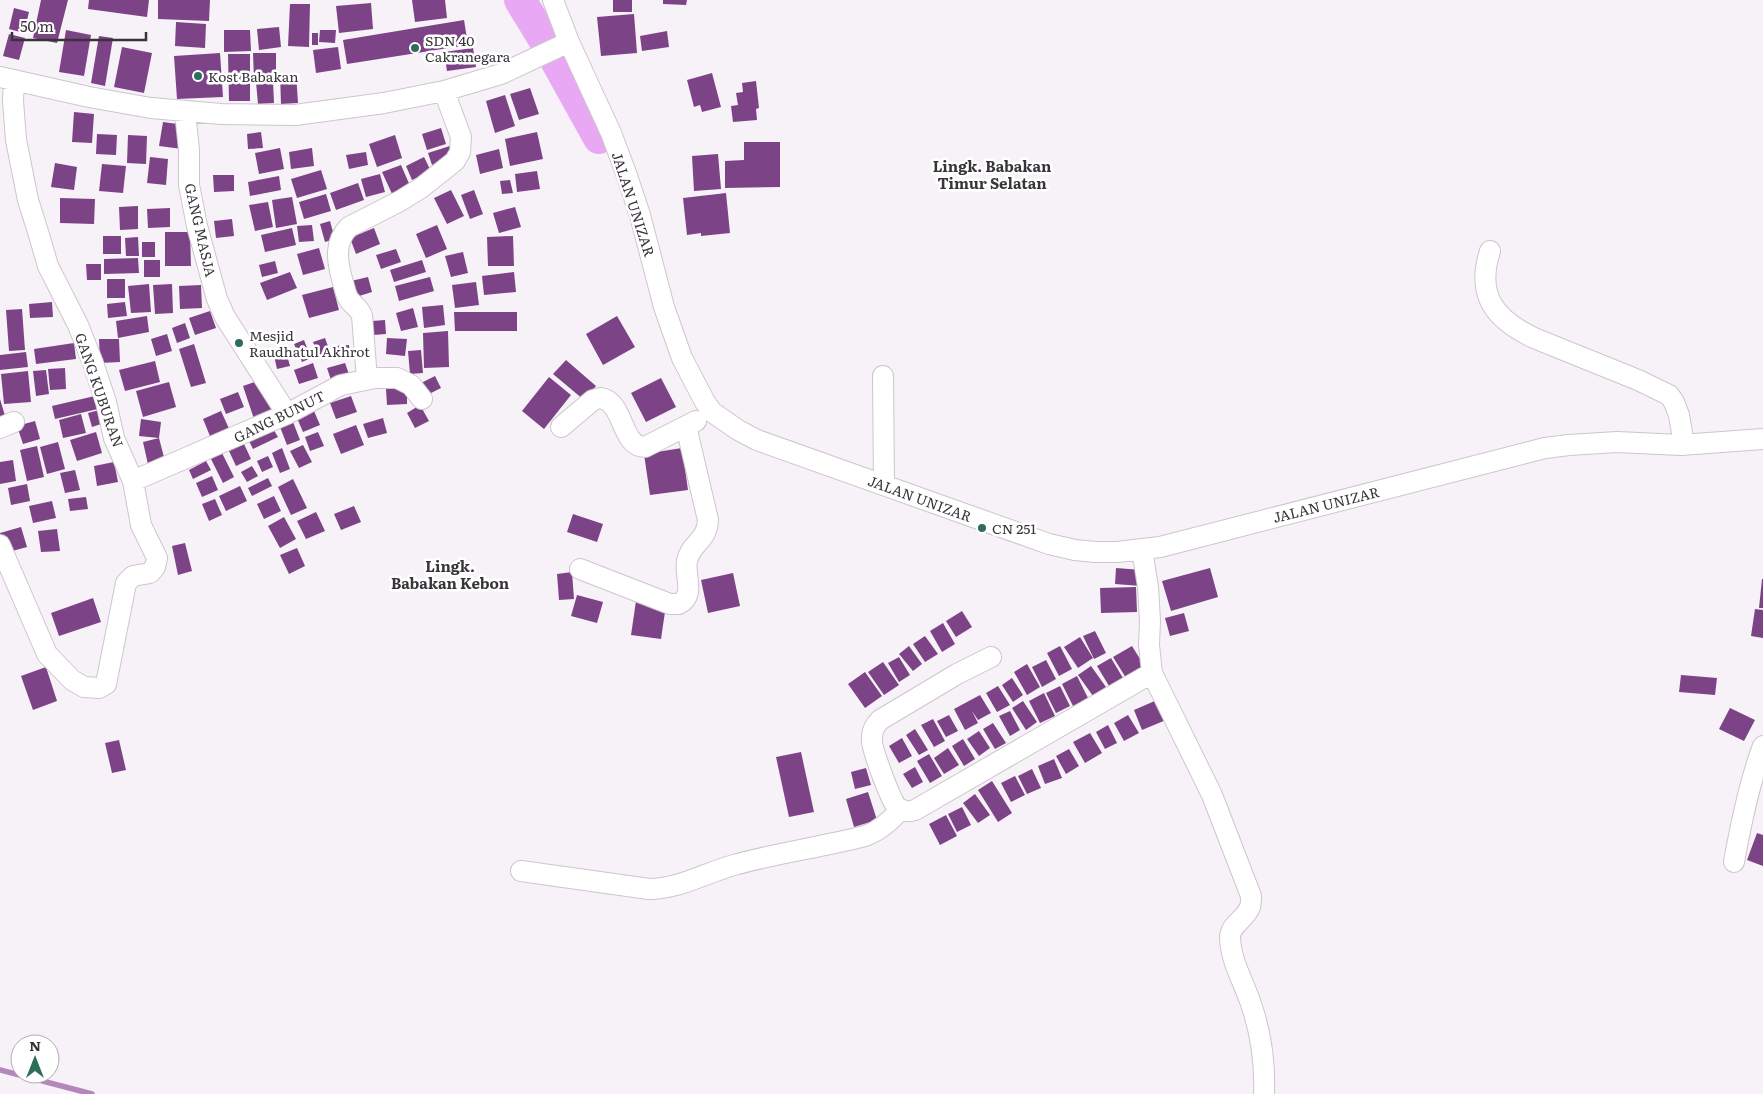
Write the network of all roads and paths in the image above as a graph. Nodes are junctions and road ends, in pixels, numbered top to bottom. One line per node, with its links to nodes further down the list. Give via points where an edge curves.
1 (553, 0): 2 (street, JALAN UNIZAR)
2 (561, 45): 4 (street, via 501,74); 11 (street, JALAN UNIZAR, via 594,93 626,173 672,333 705,402)
3 (7, 79): 5 (street, via 117,103); 15 (street, GANG KUBURAN, via 13,100 21,170 48,266 93,363 114,438)
4 (444, 91): 5 (street, via 294,115); 8 (street, via 461,137 460,152 455,161 407,196 348,227 339,243 338,262 346,292 362,316)
5 (185, 112): 10 (street, GANG MASJA, via 189,185 217,299 225,317)
6 (1490, 251): 13 (street, via 1485,266 1486,289 1490,303 1505,321 1534,338 1669,395)
7 (883, 376): 16 (street)
8 (367, 379): 9 (street, GANG BUNUT, via 402,379); 10 (street, GANG BUNUT, via 341,385)
9 (422, 399)
10 (288, 414): 15 (street, GANG BUNUT)
11 (698, 420): 12 (street, via 645,447 637,446 614,406 600,398 593,400); 16 (street, JALAN UNIZAR, via 738,430); 19 (street, via 708,530 688,557 689,592 686,598 679,604 670,604)
12 (561, 427)
13 (1682, 429): 14 (street, JALAN UNIZAR); 18 (street, JALAN UNIZAR, via 1609,442 1545,448)
14 (1763, 439)
15 (134, 481): 17 (street, GANG KUBURAN, via 141,525 157,560 156,568 150,573 134,576 126,583 106,684 99,688 84,687 72,680 47,654)
16 (884, 485): 18 (street, JALAN UNIZAR, via 1049,544 1096,552)
17 (0, 545)
18 (1142, 550): 21 (street, via 1148,587)
19 (580, 569)
20 (991, 657): 23 (street, via 880,720 874,727 873,748 894,802)
21 (1152, 673): 23 (street, via 915,810 906,812); 26 (street, via 1212,795 1251,896 1250,906 1234,926 1230,938 1232,957 1253,1008 1259,1035)
22 (1763, 746): 24 (street)
23 (901, 809): 25 (street, via 878,831 866,836 731,866 662,889)
24 (1734, 862)
25 (521, 871)
26 (1264, 1094)

